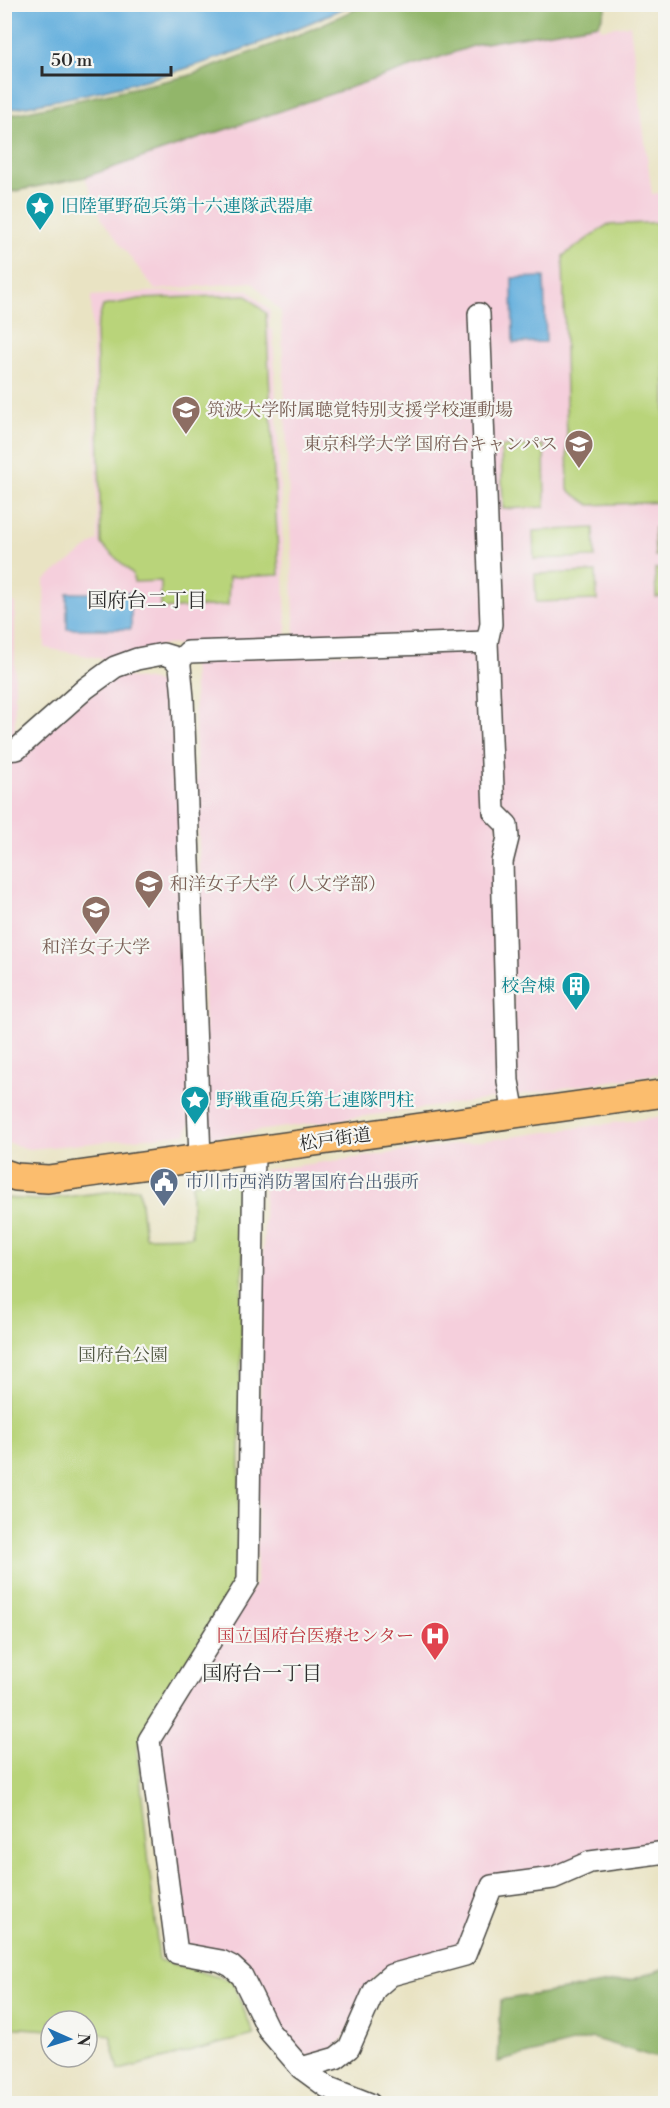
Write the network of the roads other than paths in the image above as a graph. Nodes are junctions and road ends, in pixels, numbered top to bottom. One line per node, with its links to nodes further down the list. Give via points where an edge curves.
1 (479, 314): 2 (street, via 491,624)
2 (487, 642): 3 (street, via 188,652); 6 (street, via 494,812 507,825 508,838 502,862 508,1081)
3 (178, 662): 4 (street, via 163,654 114,667 17,749); 8 (street, via 183,698)
4 (4, 750)
5 (666, 1093): 6 (main road, 松戸街道)
6 (514, 1114): 7 (main road, 松戸街道)
7 (254, 1150): 8 (main road, 松戸街道); 11 (street, via 248,1581 149,1740 177,1953 221,1961 242,1976 269,2031)
8 (200, 1158): 9 (main road, 松戸街道, via 48,1179)
9 (4, 1173)
10 (666, 1852): 11 (street, via 590,1863 552,1878 492,1886 465,1955 390,1975 375,1989 348,2048 336,2058)
11 (301, 2068): 12 (street, via 327,2087)
12 (370, 2103)

